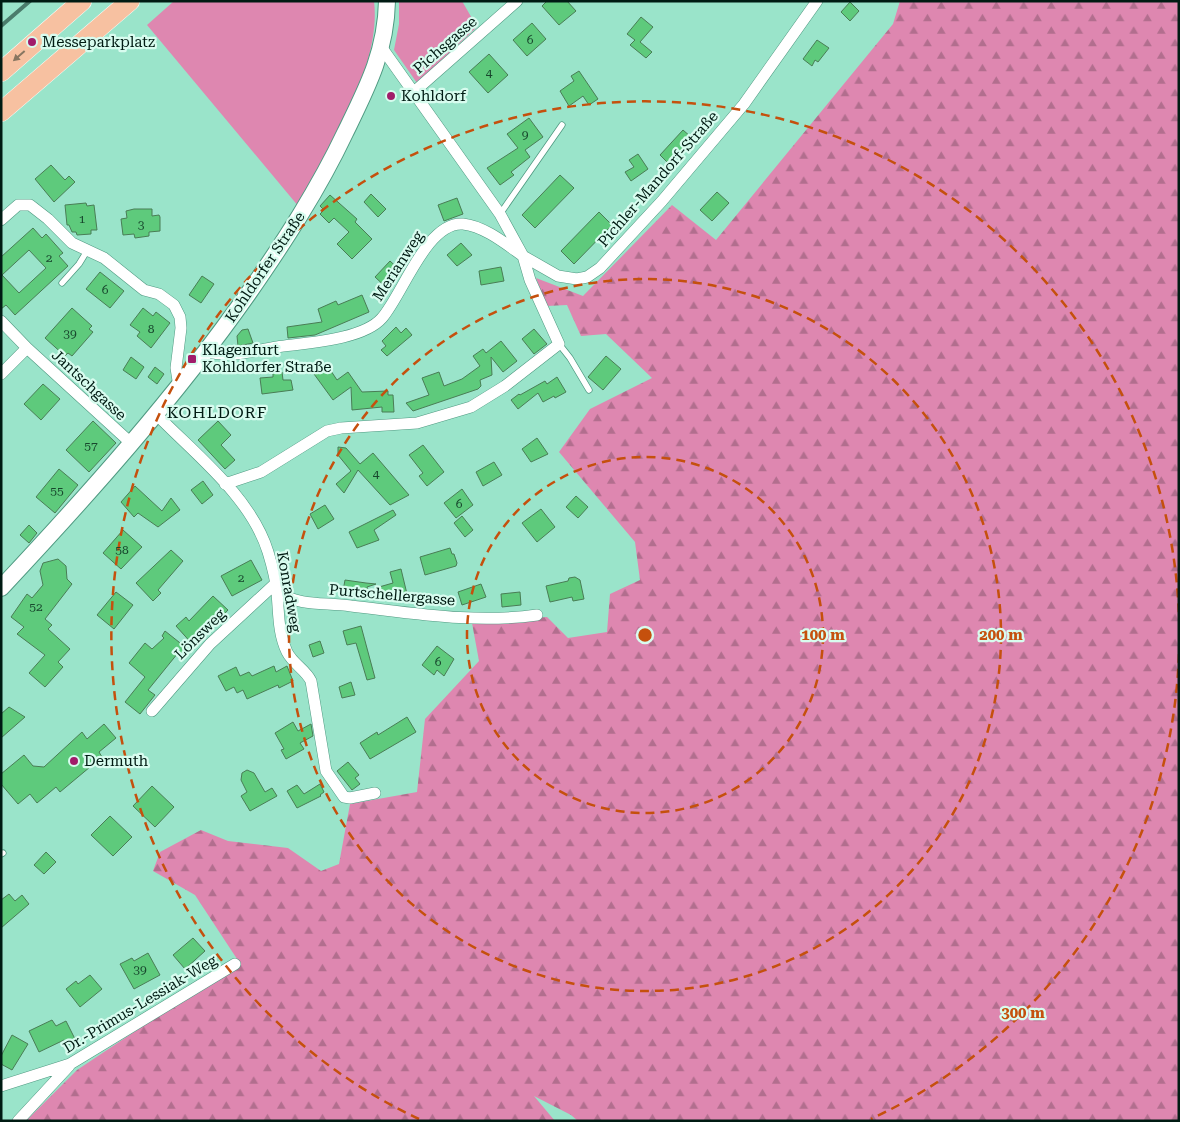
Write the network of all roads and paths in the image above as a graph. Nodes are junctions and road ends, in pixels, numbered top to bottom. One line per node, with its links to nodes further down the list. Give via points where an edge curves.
1 (82, 1): 7 (main road, one-way to 7)
2 (130, 1): 9 (main road)
3 (387, 1): 6 (street, Kohldorfer Straße)
4 (517, 1): 8 (street, Pichsgasse)
5 (817, 1): 14 (street, Pichler-Mandorf-Straße, via 744,104 600,268 587,278 568,278)
6 (382, 48): 8 (street, Pichler-Mandorf-Straße); 19 (street, Kohldorfer Straße, via 370,82 302,216)
7 (1, 72)
8 (415, 91): 11 (street, Pichler-Mandorf-Straße)
9 (1, 112)
10 (562, 125): 11 (lane)
11 (500, 214): 14 (street, Pichler-Mandorf-Straße)
12 (1, 220): 13 (street, via 18,205 30,205 72,243)
13 (87, 251): 15 (lane); 21 (street, via 104,258 144,290 159,294 174,305 181,328 176,368)
14 (523, 256): 17 (street, via 530,280); 19 (street, Merianweg, via 484,232 464,224 455,225 442,230 429,241 404,287 376,324 323,342 276,347 244,355 219,356)
15 (62, 283)
16 (1, 321): 18 (street, Jantschgasse)
17 (559, 344): 22 (lane); 25 (street, via 505,386 471,407 417,423 327,431 262,472)
18 (27, 348): 20 (street); 24 (street, Jantschgasse)
19 (206, 352): 21 (street, Kohldorfer Straße)
20 (1, 374)
21 (179, 387): 23 (street, Kohldorfer Straße)
22 (589, 390)
23 (157, 415): 24 (street, Kohldorfer Straße); 25 (street, Konradweg)
24 (132, 444): 26 (street, Kohldorfer Straße)
25 (225, 484): 27 (street, Konradweg, via 262,537)
26 (1, 588)
27 (276, 588): 28 (street, Purtschellergasse, via 296,602 349,605 426,616 502,618); 29 (street, Lönsweg, via 210,644); 30 (street, Konradweg, via 283,641 291,659 311,681 326,771 344,797)
28 (537, 614)
29 (152, 711)
30 (375, 793)
31 (235, 964): 32 (street, Dr.-Primus-Lessiak-Weg)
32 (70, 1064): 33 (street, Dr.-Primus-Lessiak-Weg); 34 (street)
33 (1, 1086)
34 (18, 1121)

